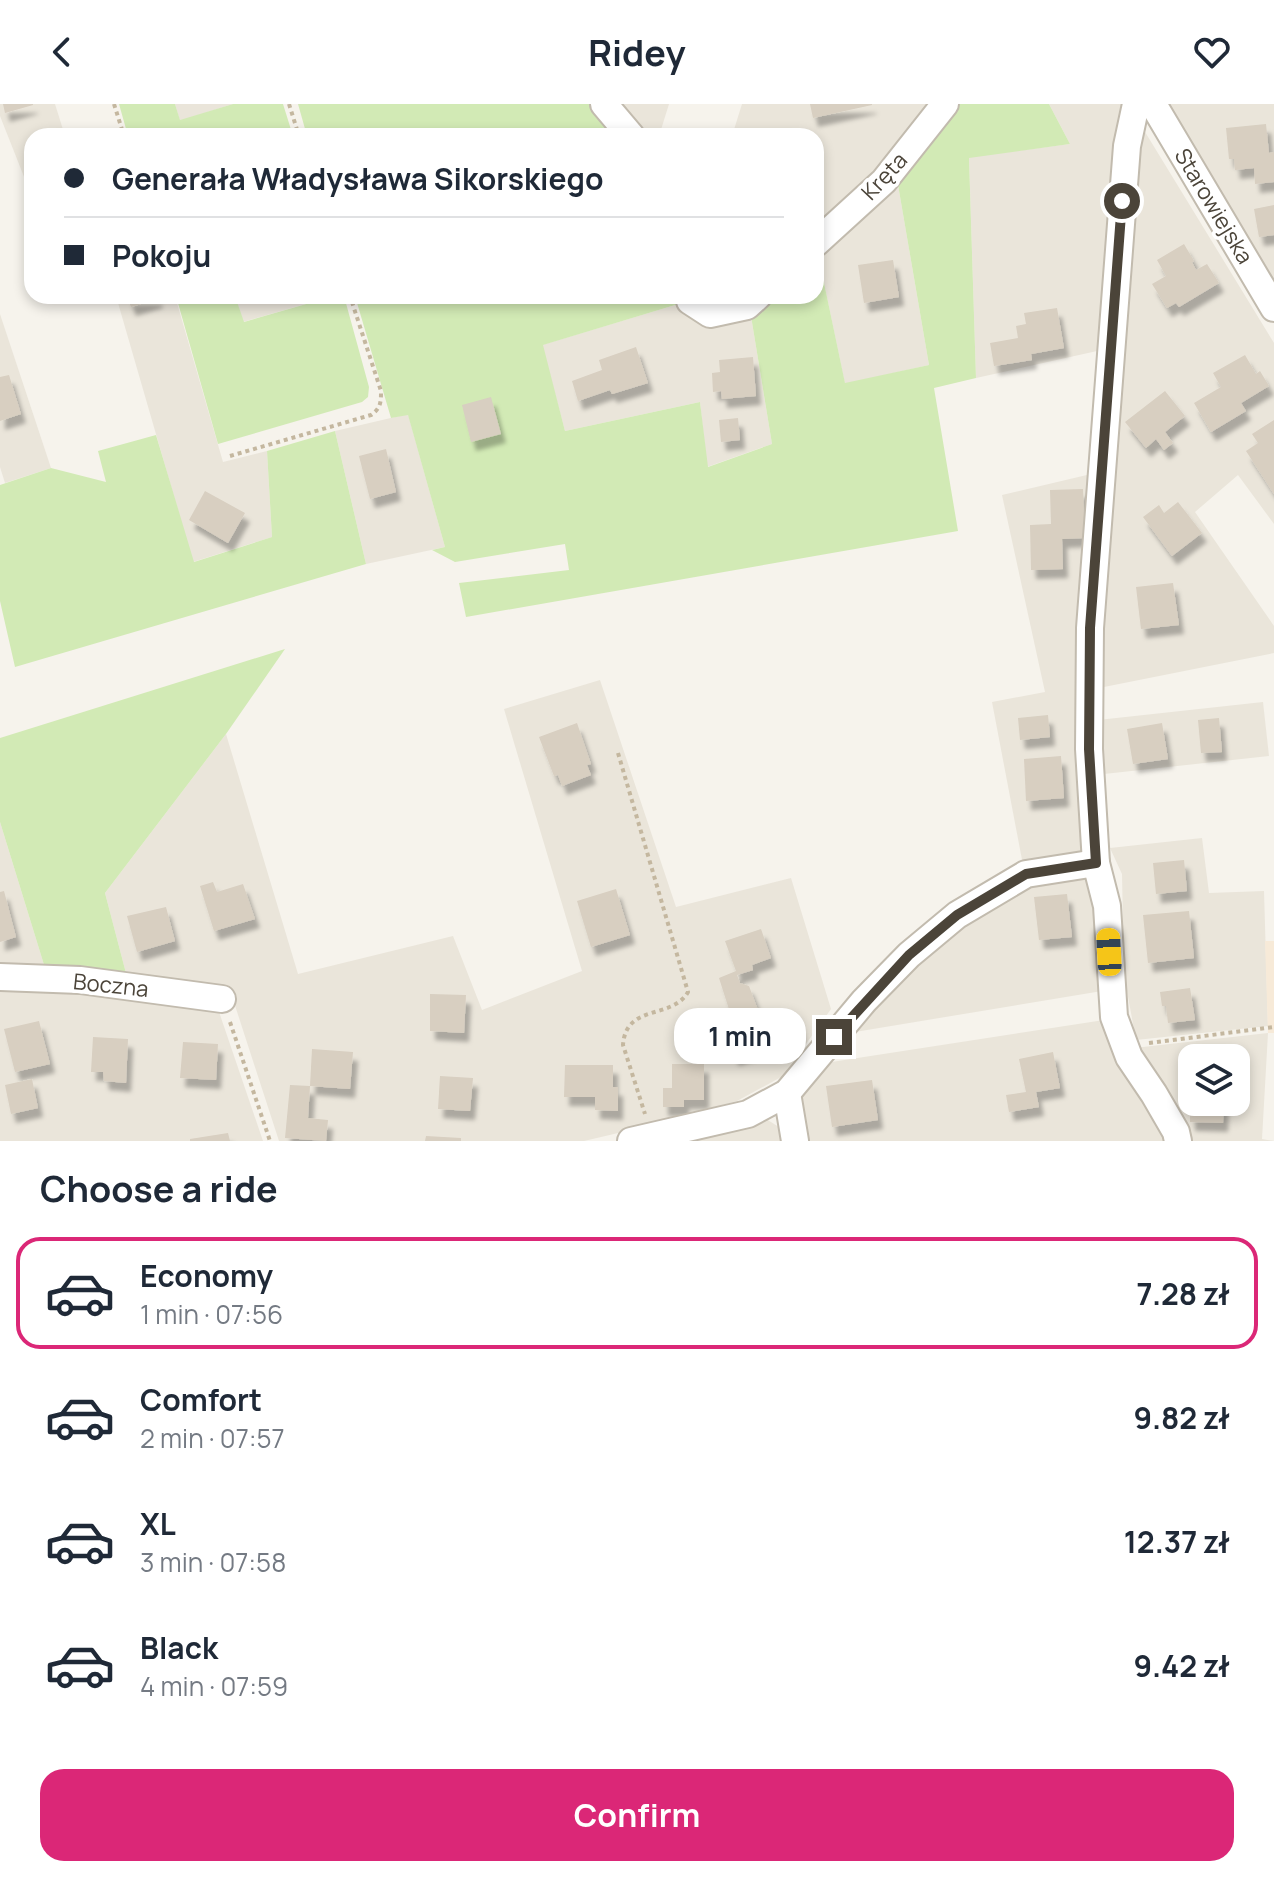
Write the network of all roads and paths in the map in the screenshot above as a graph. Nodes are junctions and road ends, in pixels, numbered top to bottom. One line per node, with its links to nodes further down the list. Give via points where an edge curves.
1 (114, 104): 7 (path)
2 (289, 104): 8 (path)
3 (604, 104): 9 (street)
4 (945, 104): 10 (street, Kręta, via 884,181)
5 (1136, 104): 17 (street, via 1125,161 1090,628 1089,749)
6 (1153, 104): 14 (street, Starowiejska)
7 (122, 128)
8 (296, 128)
9 (624, 128)
10 (824, 236)
11 (353, 304): 15 (path, via 381,391 378,410)
12 (695, 304): 13 (street, via 710,314)
13 (749, 304)
14 (1274, 308)
15 (230, 456)
16 (618, 753): 23 (path, via 688,992 677,1004 637,1018 624,1036)
17 (1096, 863): 21 (street, via 1107,906 1114,1017); 22 (street, via 1026,874 957,915 864,1001)
18 (0, 977): 19 (street, Boczna, via 80,980)
19 (222, 999): 24 (path)
20 (1274, 1027): 21 (path)
21 (1125, 1046): 26 (street)
22 (787, 1093): 23 (street, via 748,1114); 25 (street)
23 (641, 1138)
24 (270, 1141)
25 (795, 1141)
26 (1178, 1141)

